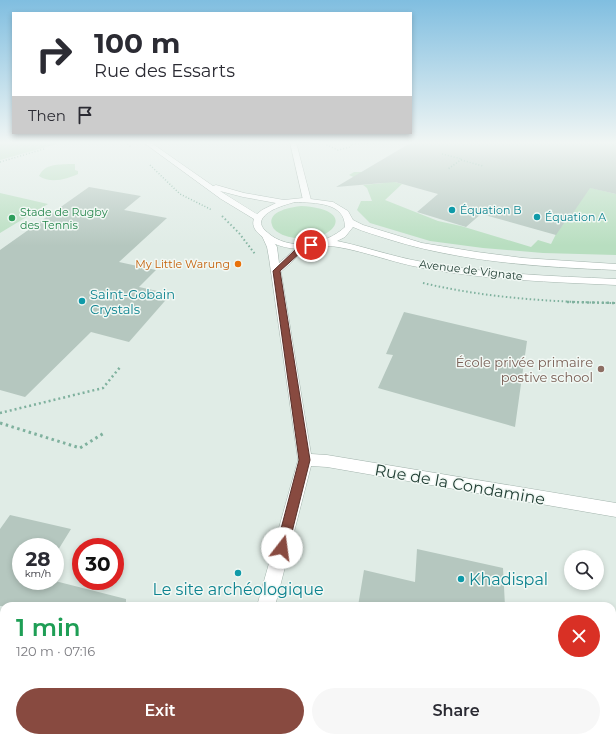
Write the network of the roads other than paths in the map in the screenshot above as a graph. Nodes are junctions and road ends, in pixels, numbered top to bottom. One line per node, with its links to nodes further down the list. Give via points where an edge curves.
1 (195, 177): 3 (street)
2 (301, 177): 4 (street)
3 (206, 184): 5 (street, via 243,195); 6 (street)
4 (307, 200): 5 (street); 7 (street, via 337,207 347,214)
5 (283, 202): 6 (street, via 267,209)
6 (259, 219): 8 (street, via 258,225)
7 (350, 222): 9 (street, via 345,234); 11 (street, Avenue de Vignate, via 430,247 570,265)
8 (266, 236): 10 (street, via 285,244); 12 (street, via 272,247)
9 (327, 242): 10 (street); 13 (street, Avenue de Vignate, via 421,265 483,274)
10 (311, 245): 12 (street, via 297,252)
11 (616, 267)
12 (276, 271): 14 (street)
13 (616, 282)
14 (305, 460): 15 (street, Rue de la Condamine, via 327,461); 16 (street)
15 (616, 510)
16 (267, 602)

